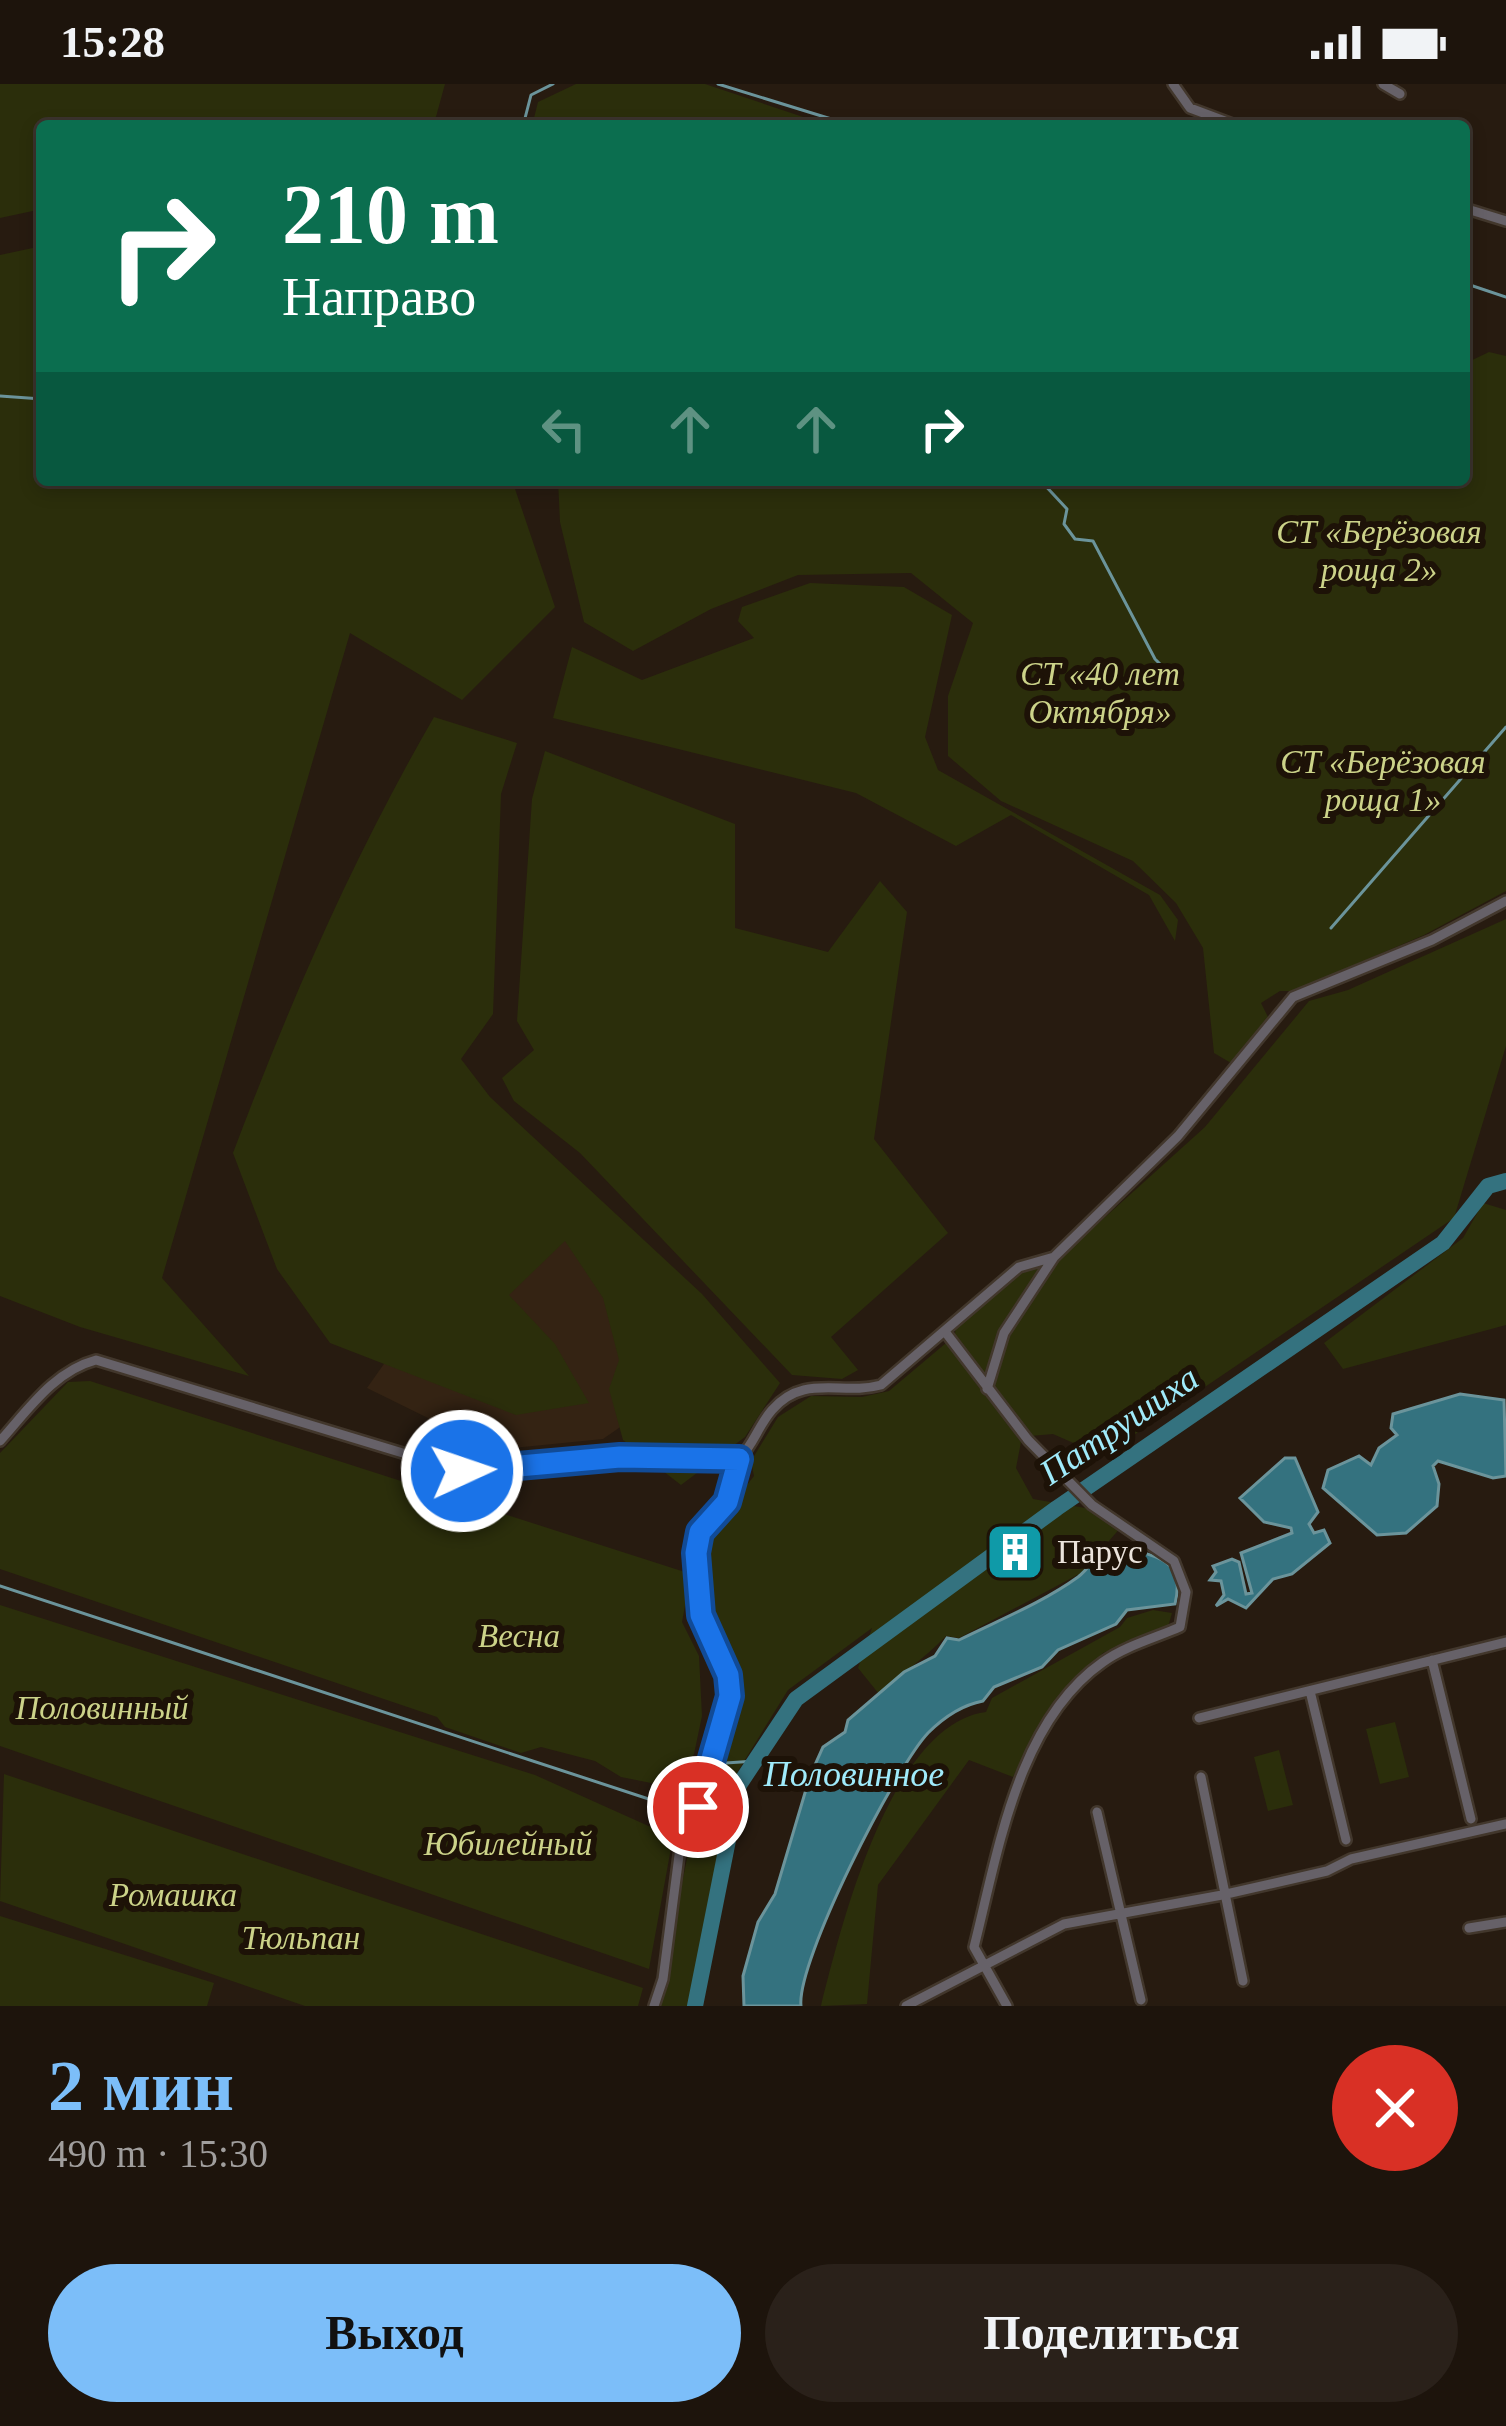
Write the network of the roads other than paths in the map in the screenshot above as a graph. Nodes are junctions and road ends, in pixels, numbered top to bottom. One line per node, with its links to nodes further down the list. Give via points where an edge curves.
1 (1173, 84): 4 (street, via 1190,108)
2 (1383, 84): 3 (street)
3 (1400, 94)
4 (1222, 120)
5 (1470, 210): 6 (street)
6 (1506, 221)
7 (1506, 901): 8 (street, via 1293,997 1178,1136)
8 (1054, 1257): 9 (street, via 1019,1267); 10 (street, via 1004,1333)
9 (946, 1333): 10 (street); 12 (street, via 881,1385 793,1390)
10 (987, 1389): 26 (street, via 1088,1500 1174,1561 1186,1592 1184,1621 1093,1669 1047,1727 1016,1784 974,1947)
11 (0, 1441): 12 (street, via 74,1366 96,1360 462,1471 620,1457)
12 (739, 1459): 29 (street, via 727,1502 700,1532 696,1553 701,1615 730,1696 680,1840)
13 (1506, 1642): 14 (street)
14 (1432, 1660): 15 (street); 19 (street)
15 (1310, 1691): 16 (street); 21 (street)
16 (1198, 1718)
17 (1201, 1777): 22 (street)
18 (1097, 1812): 23 (street)
19 (1471, 1819)
20 (1506, 1825): 22 (street)
21 (1346, 1840)
22 (1222, 1895): 23 (street); 27 (street)
23 (1120, 1912): 26 (street, via 1064,1924); 28 (street)
24 (1506, 1922): 25 (street)
25 (1469, 1928)
26 (982, 1966): 30 (street); 31 (street)
27 (1243, 1981)
28 (1141, 2000)
29 (654, 2006)
30 (905, 2006)
31 (1007, 2006)

